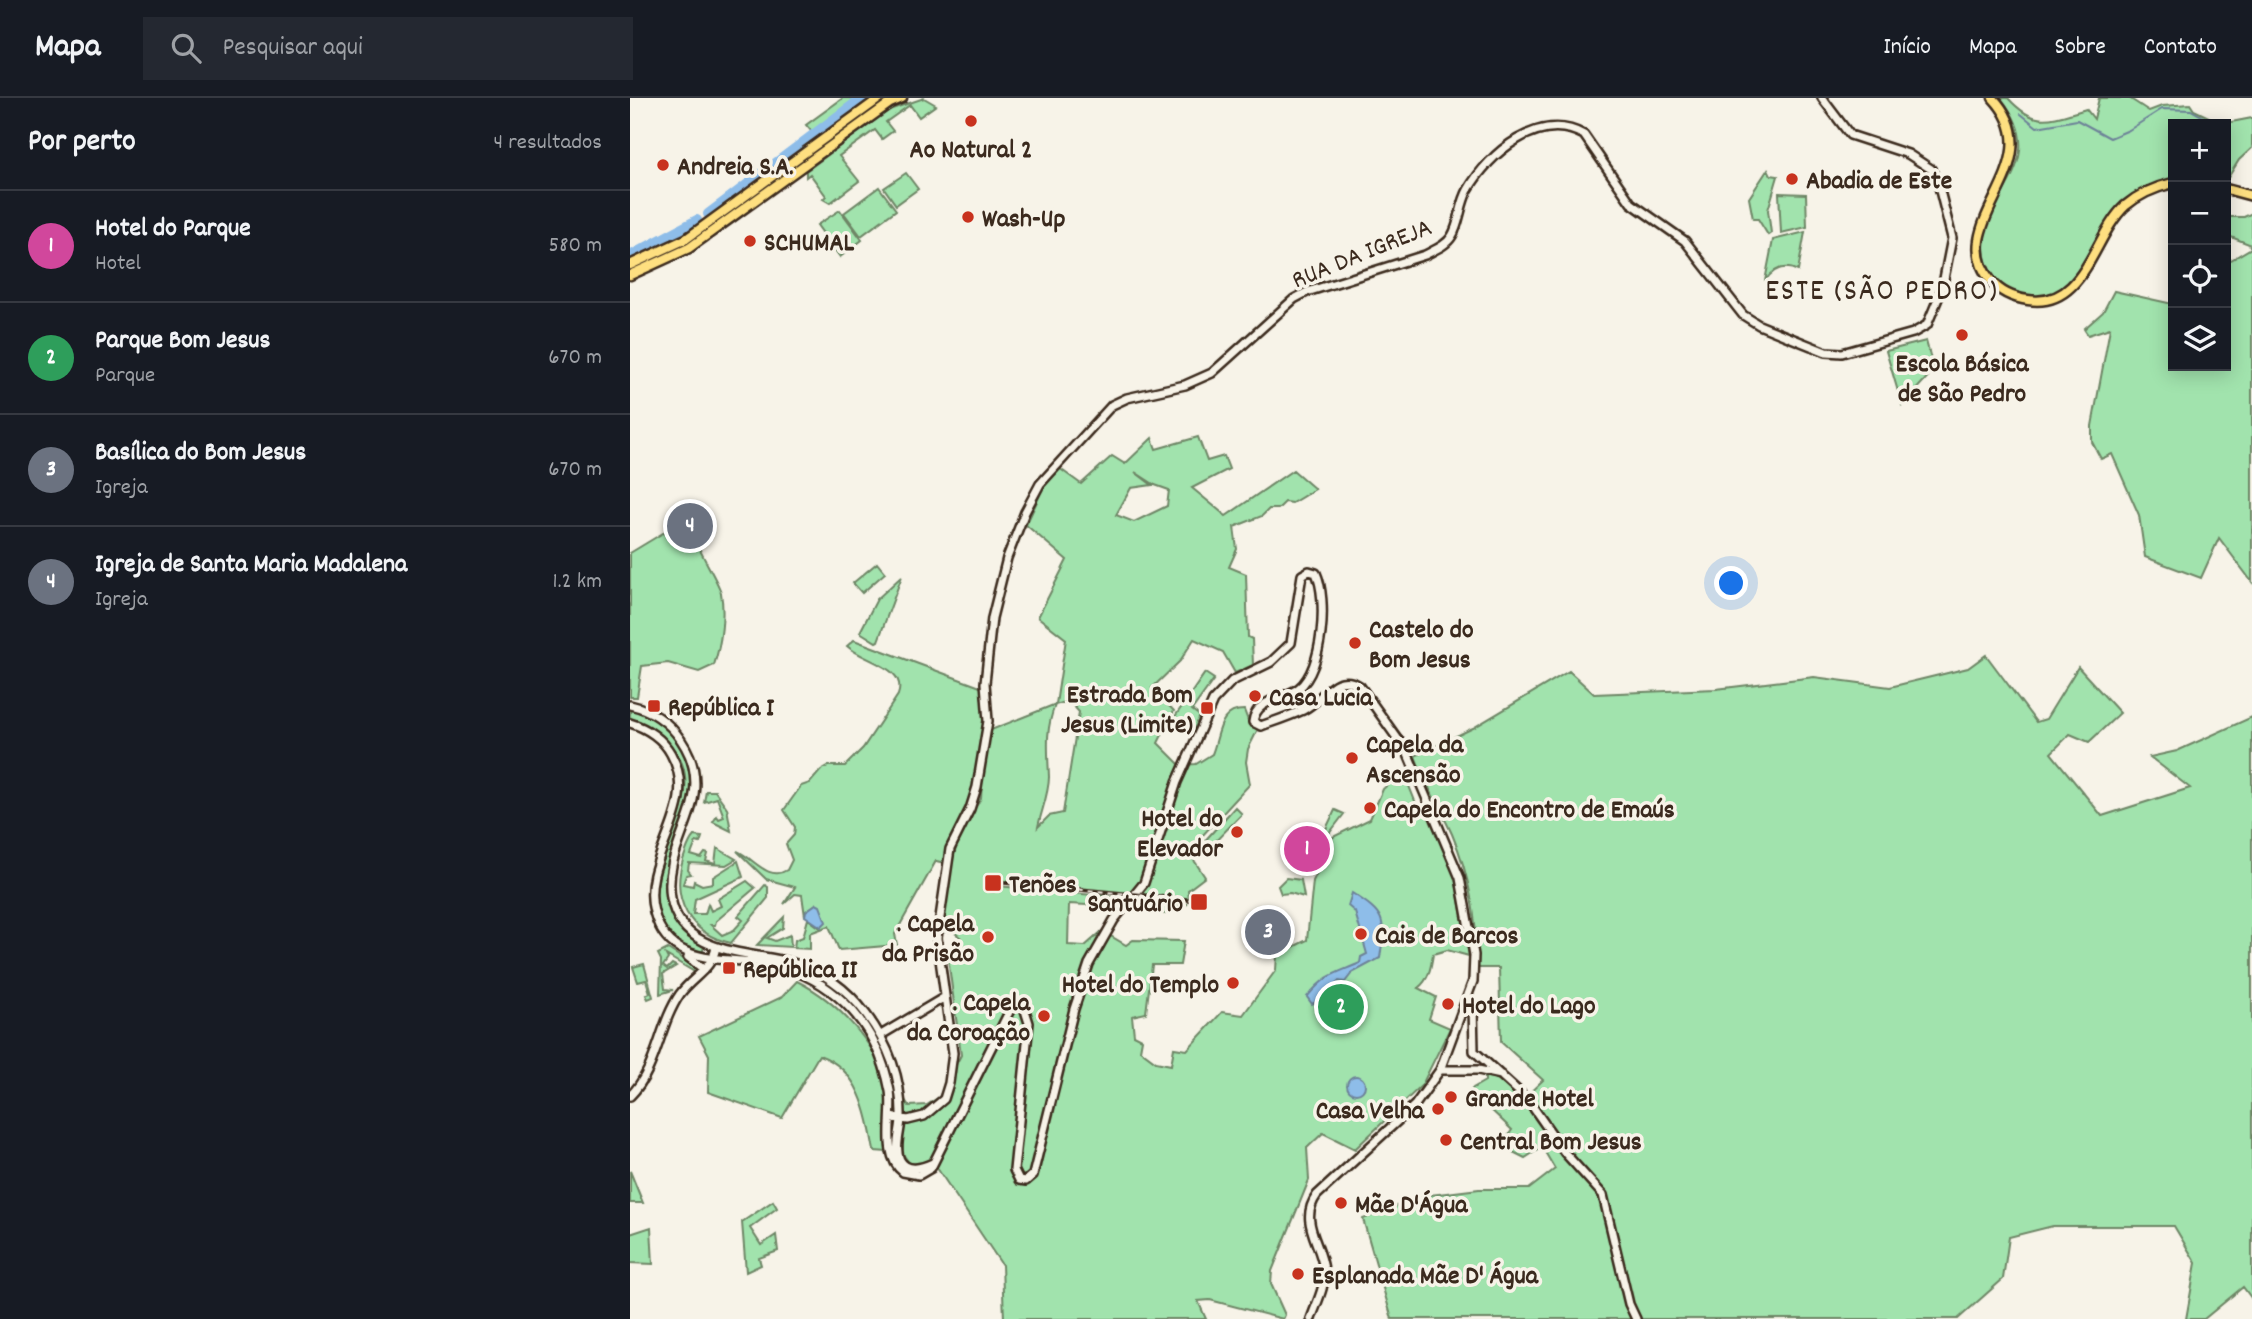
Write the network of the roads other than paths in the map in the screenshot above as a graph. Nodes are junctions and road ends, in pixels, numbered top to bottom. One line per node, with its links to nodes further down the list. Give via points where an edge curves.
1 (880, 98): 8 (main road, via 686,239)
2 (902, 98): 9 (main road, via 689,248)
3 (1822, 98): 16 (main road, RUA DA IGREJA, via 1850,135 1909,155 1931,169 1938,183 1952,239 1942,289 1927,325 1913,333 1862,349 1826,352 1749,319 1685,241 1631,203 1584,135 1557,127 1521,137 1481,171 1443,245 1425,255 1307,292 1212,373 1112,405 1040,484 1007,558 992,618 985,683 988,721 977,787 950,849 937,937)
4 (1993, 98): 5 (main road, via 2009,119 2014,150 1985,218 1979,248 1989,279 2016,298 2040,301 2066,291 2125,206)
5 (2168, 185)
6 (2231, 190): 7 (main road)
7 (2252, 196)
8 (630, 265)
9 (630, 275)
10 (630, 705): 12 (main road, via 656,715 671,728 694,768 694,804 669,882 676,915 694,936)
11 (630, 723): 13 (main road, via 659,738 679,772 677,811 651,894 664,934)
12 (712, 946): 14 (main road); 18 (main road, via 795,963 822,975 854,999)
13 (683, 951): 14 (main road); 15 (main road)
14 (708, 959): 15 (main road); 19 (main road, via 771,964 818,983 859,1018)
15 (700, 971): 22 (main road, via 681,992 648,1072)
16 (944, 997): 18 (main road); 24 (main road, RUA DA IGREJA, via 953,1053 944,1099 924,1116)
17 (1468, 997): 20 (main road); 21 (main road, via 1473,1006 1474,1051); 25 (main road, via 1474,955 1460,878 1407,752 1367,694 1355,683 1338,681 1302,711 1261,726 1253,722 1267,703 1301,687 1317,655 1322,631 1319,583 1316,573 1306,572 1300,582 1291,642 1271,662 1232,681 1213,701 1177,782 1144,883 1114,920 1089,964 1033,1175 1022,1182 1014,1170 1029,1023 1019,1003 1011,1008)
18 (881, 1035): 19 (main road); 24 (main road, via 898,1078)
19 (878, 1050): 23 (main road, via 890,1091)
20 (1440, 1070): 21 (main road); 26 (main road, via 1415,1105 1310,1205 1309,1225 1325,1273)
21 (1504, 1075): 27 (main road, via 1603,1195)
22 (630, 1096)
23 (891, 1117): 24 (main road); 25 (main road, via 892,1158 898,1168 919,1175)
24 (901, 1119): 25 (main road, via 898,1153 902,1163 918,1169)
25 (933, 1163)
26 (1311, 1319)
27 (1636, 1319)

